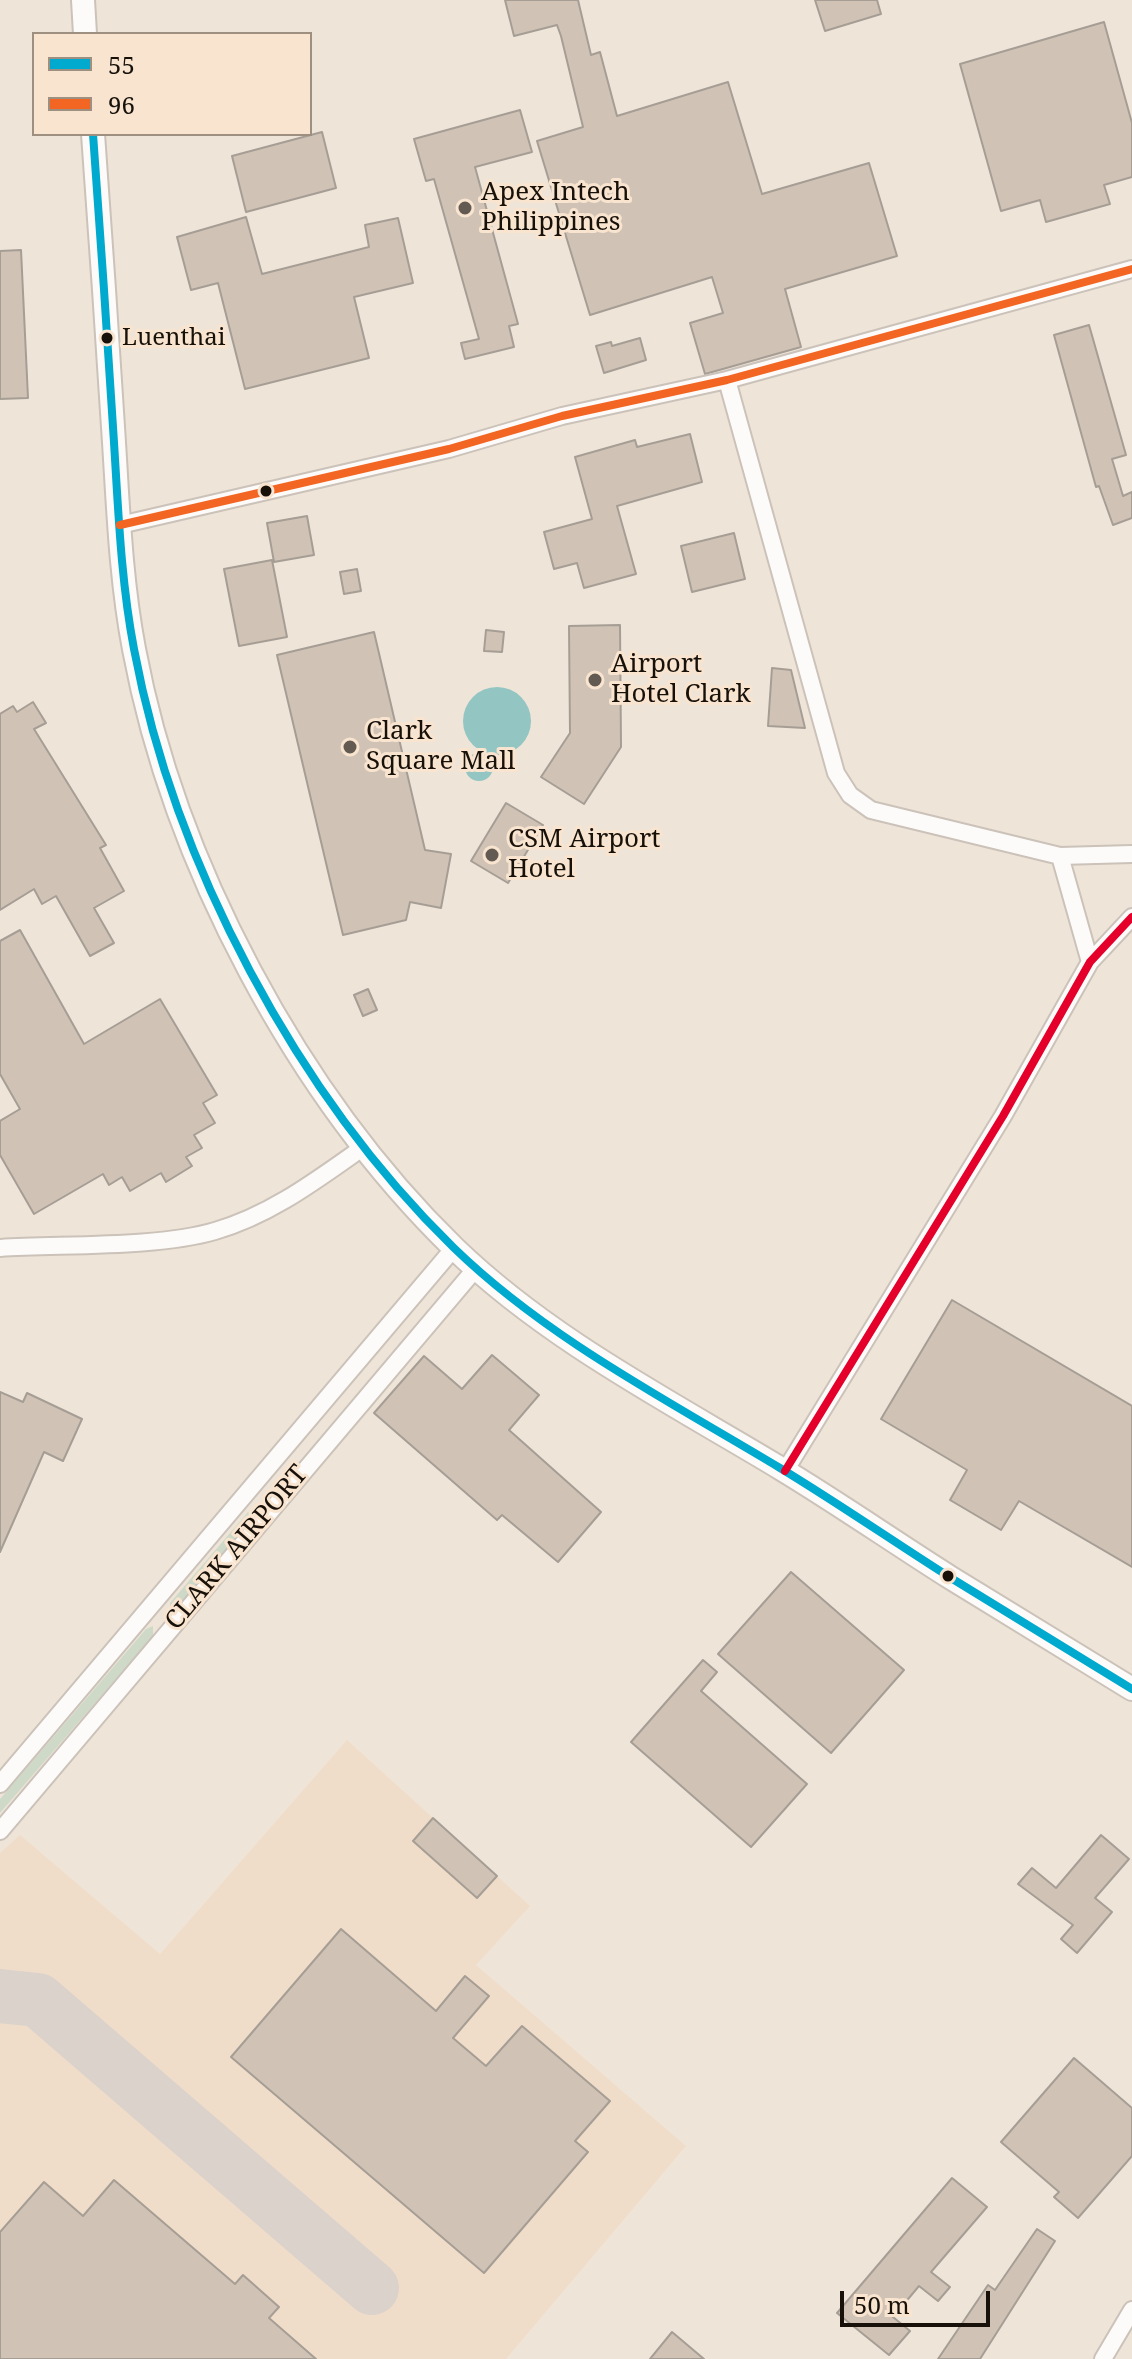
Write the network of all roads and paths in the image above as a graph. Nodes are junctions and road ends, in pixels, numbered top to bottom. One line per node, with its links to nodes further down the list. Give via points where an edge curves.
1 (83, 0): 2 (main road)
2 (85, 32)
3 (93, 136): 6 (main road)
4 (1132, 269): 5 (street)
5 (727, 380): 6 (street); 8 (street, via 836,773 850,795 871,810)
6 (120, 525): 11 (main road, via 134,648 181,823 224,919 294,1047)
7 (1132, 854): 8 (street)
8 (1060, 856): 10 (street)
9 (1132, 917): 10 (street)
10 (1090, 962): 15 (street, via 1003,1116)
11 (365, 1146): 12 (street, via 281,1202 214,1232); 13 (main road)
12 (0, 1248)
13 (454, 1248): 14 (main road); 16 (street, CLARK AIRPORT)
14 (477, 1267): 15 (main road, via 611,1367); 17 (street, CLARK AIRPORT)
15 (785, 1471): 18 (main road)
16 (149, 1606): 17 (street); 19 (street, CLARK AIRPORT)
17 (172, 1625): 20 (street, CLARK AIRPORT)
18 (1132, 1689)
19 (0, 1784)
20 (0, 1831)
21 (1132, 2310): 22 (street)
22 (1103, 2359)

